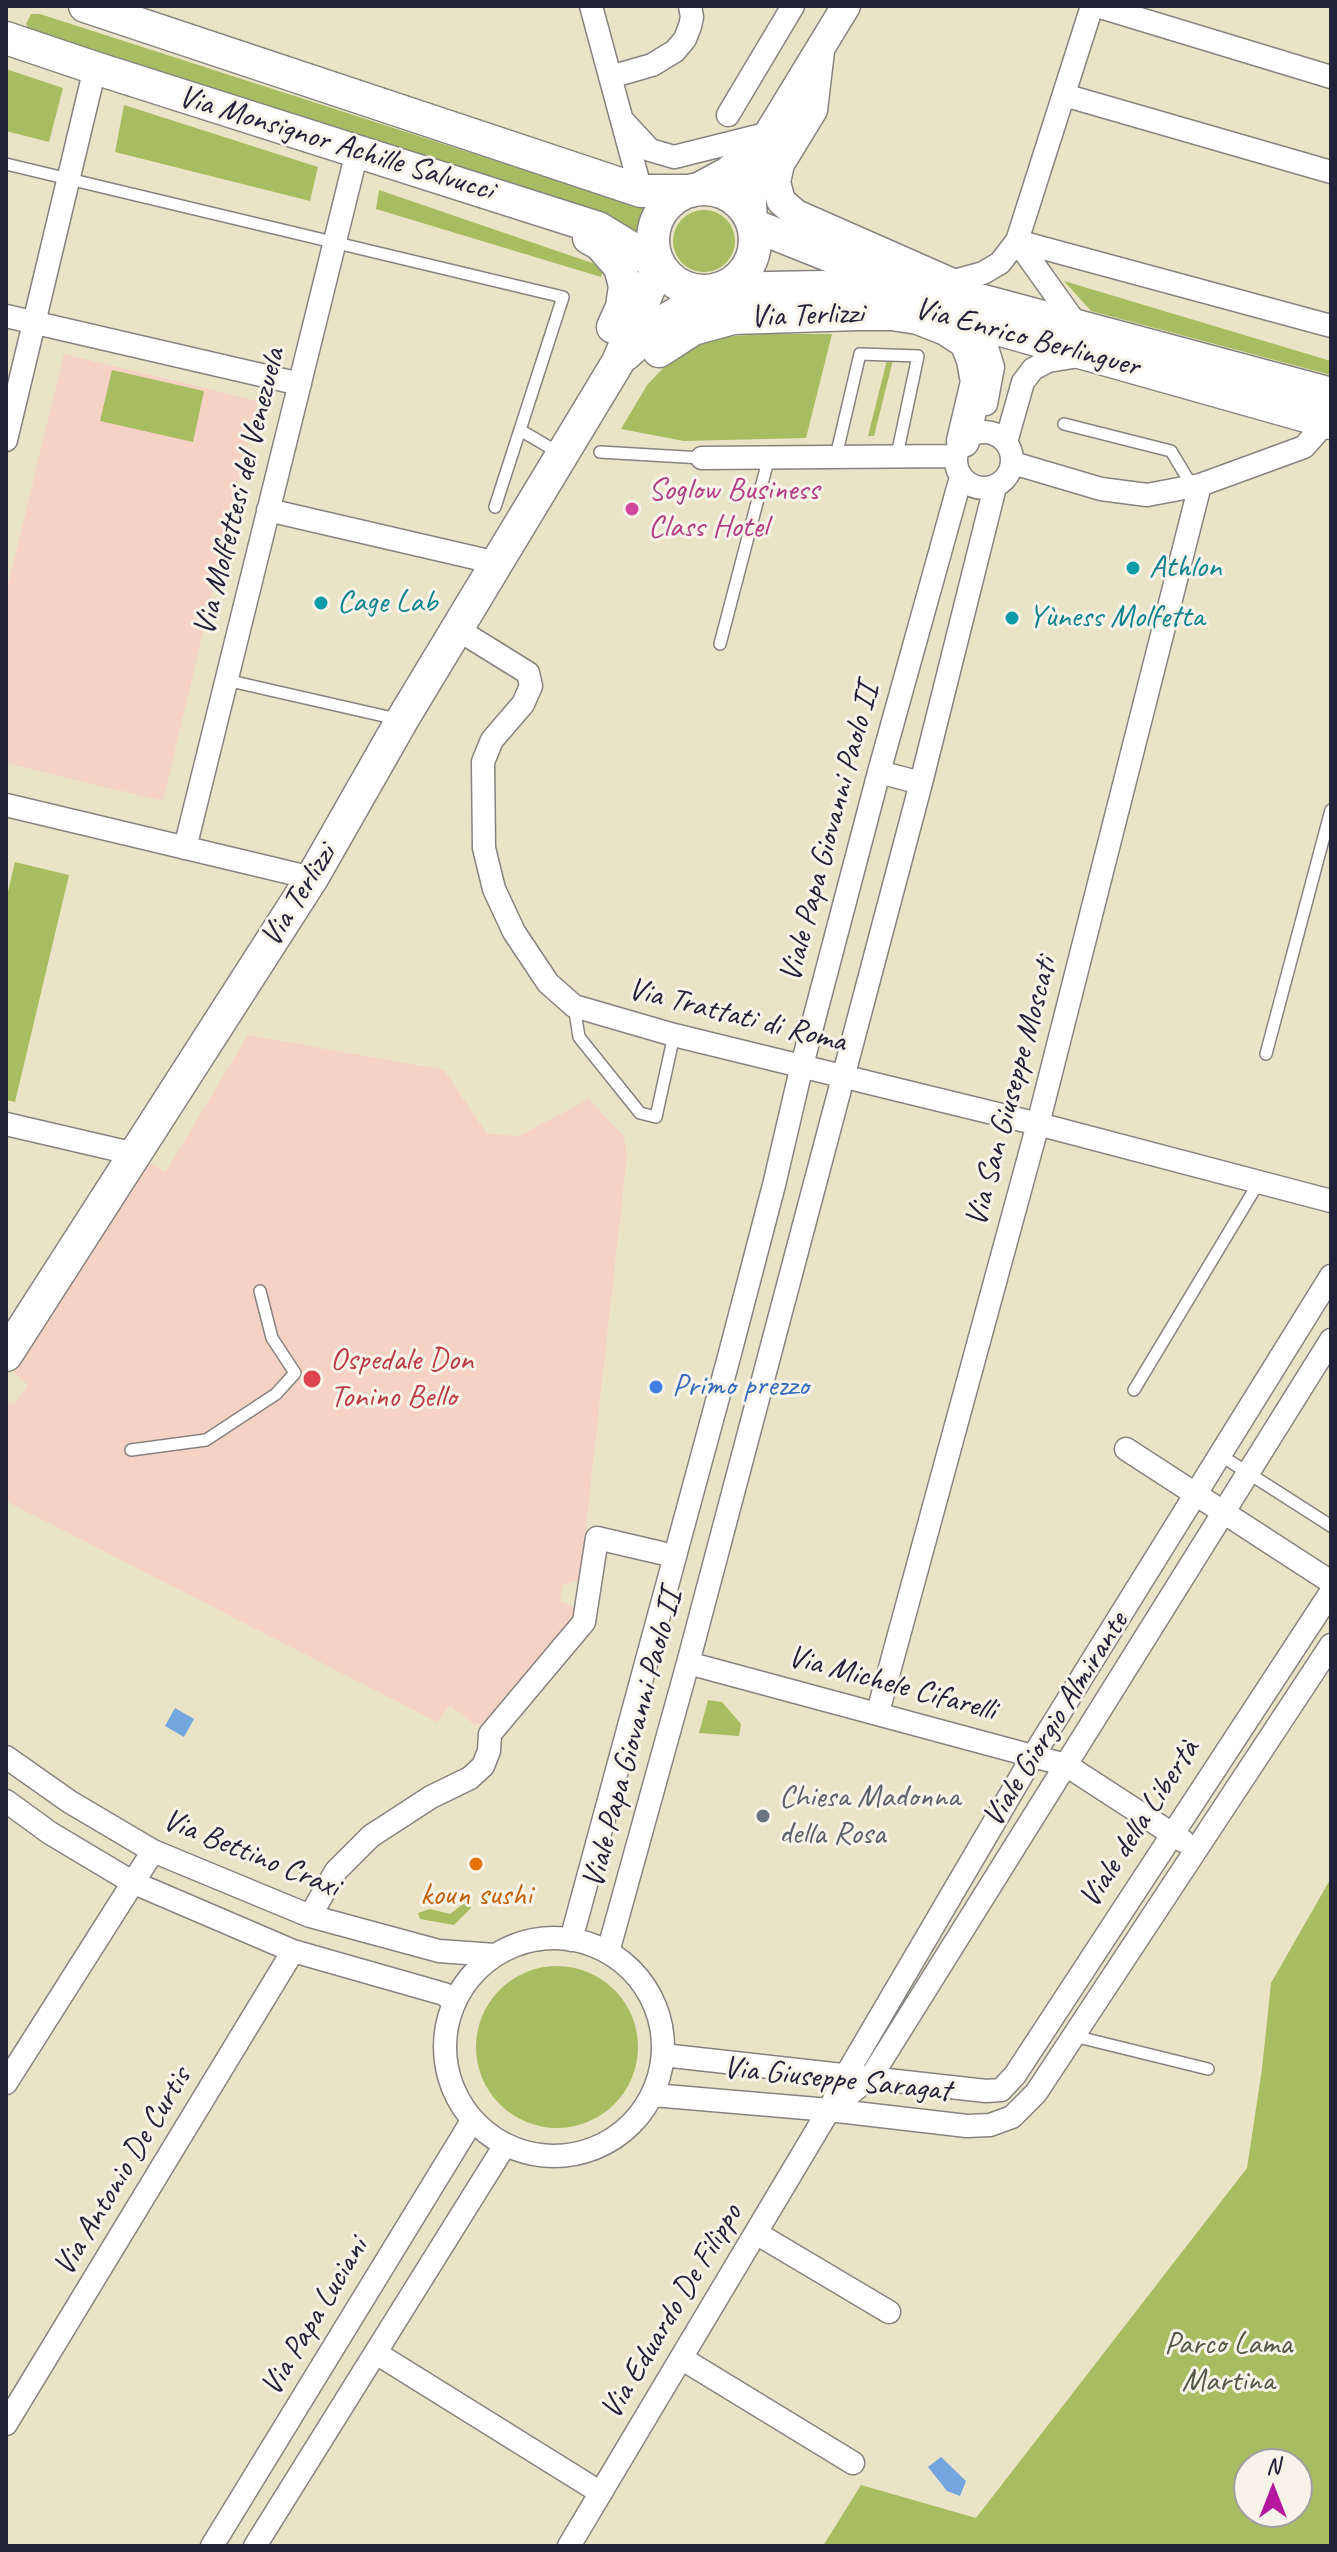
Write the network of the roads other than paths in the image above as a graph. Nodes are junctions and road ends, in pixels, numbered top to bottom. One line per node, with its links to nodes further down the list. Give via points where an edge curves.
1 (85, 6): 20 (main road, Via Monsignor Achille Salvucci)
2 (591, 6): 10 (street)
3 (690, 6): 10 (street, via 690,26 675,51 652,65)
4 (846, 6): 8 (street, Via Terlizzi)
5 (1094, 6): 11 (street); 12 (street)
6 (785, 11): 13 (street)
7 (6, 38): 9 (main road, Via Monsignor Achille Salvucci)
8 (820, 51): 15 (street, Via Terlizzi); 27 (street, Via Terlizzi, via 813,110 780,164 776,182 781,201 796,214)
9 (95, 68): 16 (main road, Via Monsignor Achille Salvucci); 19 (street)
10 (610, 77): 14 (street)
11 (1331, 77)
12 (1064, 95): 18 (street); 24 (street)
13 (728, 115)
14 (622, 120): 15 (street, via 650,150 674,157); 20 (street)
15 (768, 134): 21 (street, Via Terlizzi, via 728,171); 23 (street, Via Terlizzi, via 751,178)
16 (357, 152): 22 (main road, Via Monsignor Achille Salvucci); 25 (street, Via Molfettesi del Venezuela)
17 (6, 164): 19 (lane)
18 (1331, 172)
19 (68, 179): 25 (lane); 31 (street)
20 (641, 191): 21 (main road, Via Monsignor Achille Salvucci)
21 (691, 191): 23 (main road, via 729,195); 26 (main road, via 674,198 661,212 653,247)
22 (539, 208): 26 (main road, Via Monsignor Achille Salvucci, via 598,228); 41 (main road, Via Terlizzi, via 600,244 620,267 625,286 622,307 600,352)
23 (753, 225): 28 (main road, via 755,242 748,265 732,283); 29 (main road, Via Enrico Berlinguer, via 863,269)
24 (1017, 241): 27 (street, via 1000,263); 33 (street); 34 (street)
25 (335, 243): 36 (street, Via Molfettesi del Venezuela); 39 (lane, via 563,297)
26 (659, 265): 28 (main road, via 690,289); 35 (main road, Via Terlizzi)
27 (950, 282): 29 (street, Via Terlizzi)
28 (717, 289): 32 (main road, Via Enrico Berlinguer, via 823,287); 35 (main road, Via Terlizzi, via 656,326)
29 (1022, 313): 34 (main road, Via Enrico Berlinguer)
30 (6, 316): 31 (street)
31 (34, 322): 36 (street); 40 (street)
32 (980, 324): 34 (main road, Via Enrico Berlinguer); 43 (street, Viale Papa Giovanni Paolo II, via 993,367)
33 (1331, 326)
34 (1085, 341): 37 (main road, Via Enrico Berlinguer); 44 (street, via 1033,369 1023,382)
35 (618, 362): 41 (main road, Via Terlizzi)
36 (300, 384): 52 (street, Via Molfettesi del Venezuela)
37 (1330, 413): 49 (street, via 1304,447)
38 (1064, 424): 49 (lane, via 1171,451)
39 (520, 430): 41 (lane); 51 (lane)
40 (6, 440)
41 (571, 441): 43 (main road, Via Terlizzi, via 664,346 693,329 733,318 892,314 918,318 966,342 977,382); 53 (main road, Via Terlizzi)
42 (600, 452): 48 (lane)
43 (964, 452): 44 (street, via 993,433); 45 (street); 50 (street, via 977,487); 58 (street, Viale Papa Giovanni Paolo II)
44 (1010, 453): 49 (street, via 1101,489 1147,495); 50 (street, via 1007,478)
45 (897, 455): 46 (street); 46 (lane, via 918,356 860,354)
46 (836, 456): 47 (street)
47 (769, 457): 48 (street); 55 (lane)
48 (702, 458)
49 (1196, 486): 70 (street, Via San Giuseppe Moscati)
50 (995, 487): 59 (street, Viale Papa Giovanni Paolo II)
51 (495, 507)
52 (268, 510): 53 (street); 56 (street, Via Molfettesi del Venezuela)
53 (497, 563): 54 (main road, Via Terlizzi)
54 (457, 629): 57 (main road, Via Terlizzi); 64 (street, Via Trattati di Roma, via 528,673 531,686 523,704 492,740 483,762 484,848 494,889 514,932 548,983)
55 (720, 644)
56 (226, 680): 57 (lane); 62 (street, Via Molfettesi del Venezuela)
57 (402, 720): 63 (main road, Via Terlizzi)
58 (879, 772): 59 (street); 67 (street, Viale Papa Giovanni Paolo II)
59 (921, 783): 68 (street, Viale Papa Giovanni Paolo II)
60 (6, 805): 62 (street)
61 (1331, 810): 66 (lane)
62 (185, 848): 63 (street)
63 (312, 878): 71 (main road, Via Terlizzi)
64 (574, 1006): 65 (street, Via Trattati di Roma); 65 (lane, via 579,1037 640,1113 656,1117)
65 (674, 1035): 67 (street, Via Trattati di Roma)
66 (1266, 1054)
67 (802, 1065): 68 (street, Via Trattati di Roma); 78 (street, Viale Papa Giovanni Paolo II)
68 (844, 1075): 70 (street, Via Trattati di Roma); 79 (street, Viale Papa Giovanni Paolo II)
69 (6, 1124): 71 (street)
70 (1038, 1124): 72 (street, Via Trattati di Roma); 95 (street, Via San Giuseppe Moscati)
71 (135, 1154): 77 (main road, Via Terlizzi)
72 (1259, 1182): 73 (street, Via Trattati di Roma); 80 (lane)
73 (1331, 1201)
74 (1331, 1276): 83 (street, Viale Giorgio Almirante)
75 (260, 1291): 82 (lane, via 272,1338 295,1373 276,1394 206,1440)
76 (1331, 1340): 84 (street, Viale Giorgio Almirante)
77 (6, 1355)
78 (729, 1357): 79 (street); 88 (street, Viale Papa Giovanni Paolo II)
79 (766, 1367): 89 (street, Viale Papa Giovanni Paolo II)
80 (1134, 1390)
81 (1126, 1449): 85 (street)
82 (131, 1450)
83 (1220, 1455): 84 (lane); 85 (street, Viale Giorgio Almirante)
84 (1248, 1473): 86 (street, Viale Giorgio Almirante); 87 (lane)
85 (1196, 1494): 86 (street); 96 (street, Viale Giorgio Almirante)
86 (1224, 1512): 91 (street); 98 (street, Viale Giorgio Almirante)
87 (1331, 1526)
88 (682, 1532): 89 (street); 90 (street, Viale Papa Giovanni Paolo II)
89 (719, 1541): 94 (street, Viale Papa Giovanni Paolo II)
90 (674, 1556): 104 (street, via 597,1538 584,1622 490,1734 483,1766 371,1836 336,1871); 105 (street, Viale Papa Giovanni Paolo II)
91 (1331, 1582)
92 (1331, 1592): 100 (street, Viale della Libertà)
93 (1331, 1645): 102 (street, Viale della Libertà)
94 (688, 1663): 95 (street, Via Michele Cifarelli); 107 (street, Viale Papa Giovanni Paolo II)
95 (878, 1712): 96 (street, Via Michele Cifarelli)
96 (1033, 1756): 98 (street, Via Michele Cifarelli); 113 (street, Viale Giorgio Almirante)
97 (6, 1757): 101 (street, Via Bettino Craxi)
98 (1066, 1765): 100 (street, Via Michele Cifarelli); 114 (street, Viale Giorgio Almirante)
99 (6, 1801): 103 (street)
100 (1172, 1834): 102 (street, Via Michele Cifarelli); 116 (street, Viale della Libertà)
101 (153, 1851): 103 (street); 104 (street, Via Bettino Craxi)
102 (1197, 1851): 110 (street, Viale della Libertà)
103 (132, 1882): 106 (street); 115 (street)
104 (310, 1916): 108 (street, Via Bettino Craxi, via 439,1951)
105 (571, 1940): 107 (street); 108 (street, via 518,1944)
106 (293, 1951): 109 (street, via 444,1994); 128 (street, Via Antonio De Curtis)
107 (608, 1952): 111 (street, via 651,1996 661,2024)
108 (495, 1955): 109 (street, via 471,1976)
109 (454, 2002): 120 (street, via 445,2033 445,2064)
110 (1073, 2035): 112 (lane); 119 (street, Viale della Libertà, via 1036,2093)
111 (663, 2055): 113 (street, Via Giuseppe Saragat); 117 (street)
112 (1208, 2069)
113 (846, 2075): 114 (street, Via Giuseppe Saragat); 118 (street, Viale Giorgio Almirante)
114 (871, 2077): 116 (street, Via Giuseppe Saragat); 118 (street, Viale Giorgio Almirante)
115 (6, 2083)
116 (1001, 2090): 119 (street)
117 (653, 2095): 118 (street, Via Giuseppe Saragat); 121 (street, via 633,2123 605,2144 549,2156)
118 (829, 2110): 119 (street, Via Giuseppe Saragat, via 967,2126); 122 (street, Via Eduardo De Filippo)
119 (1012, 2117)
120 (472, 2121): 121 (street); 126 (street, Via Papa Luciani)
121 (505, 2145): 124 (street)
122 (756, 2233): 123 (street); 125 (street, Via Eduardo De Filippo)
123 (889, 2312)
124 (376, 2353): 127 (street); 130 (street)
125 (681, 2358): 129 (street); 130 (street, Via Eduardo De Filippo)
126 (316, 2376): 127 (street); 131 (street, Via Papa Luciani)
127 (347, 2398): 132 (street)
128 (6, 2424)
129 (853, 2463)
130 (601, 2493): 133 (street, Via Eduardo De Filippo)
131 (212, 2546)
132 (255, 2546)
133 (569, 2546)

